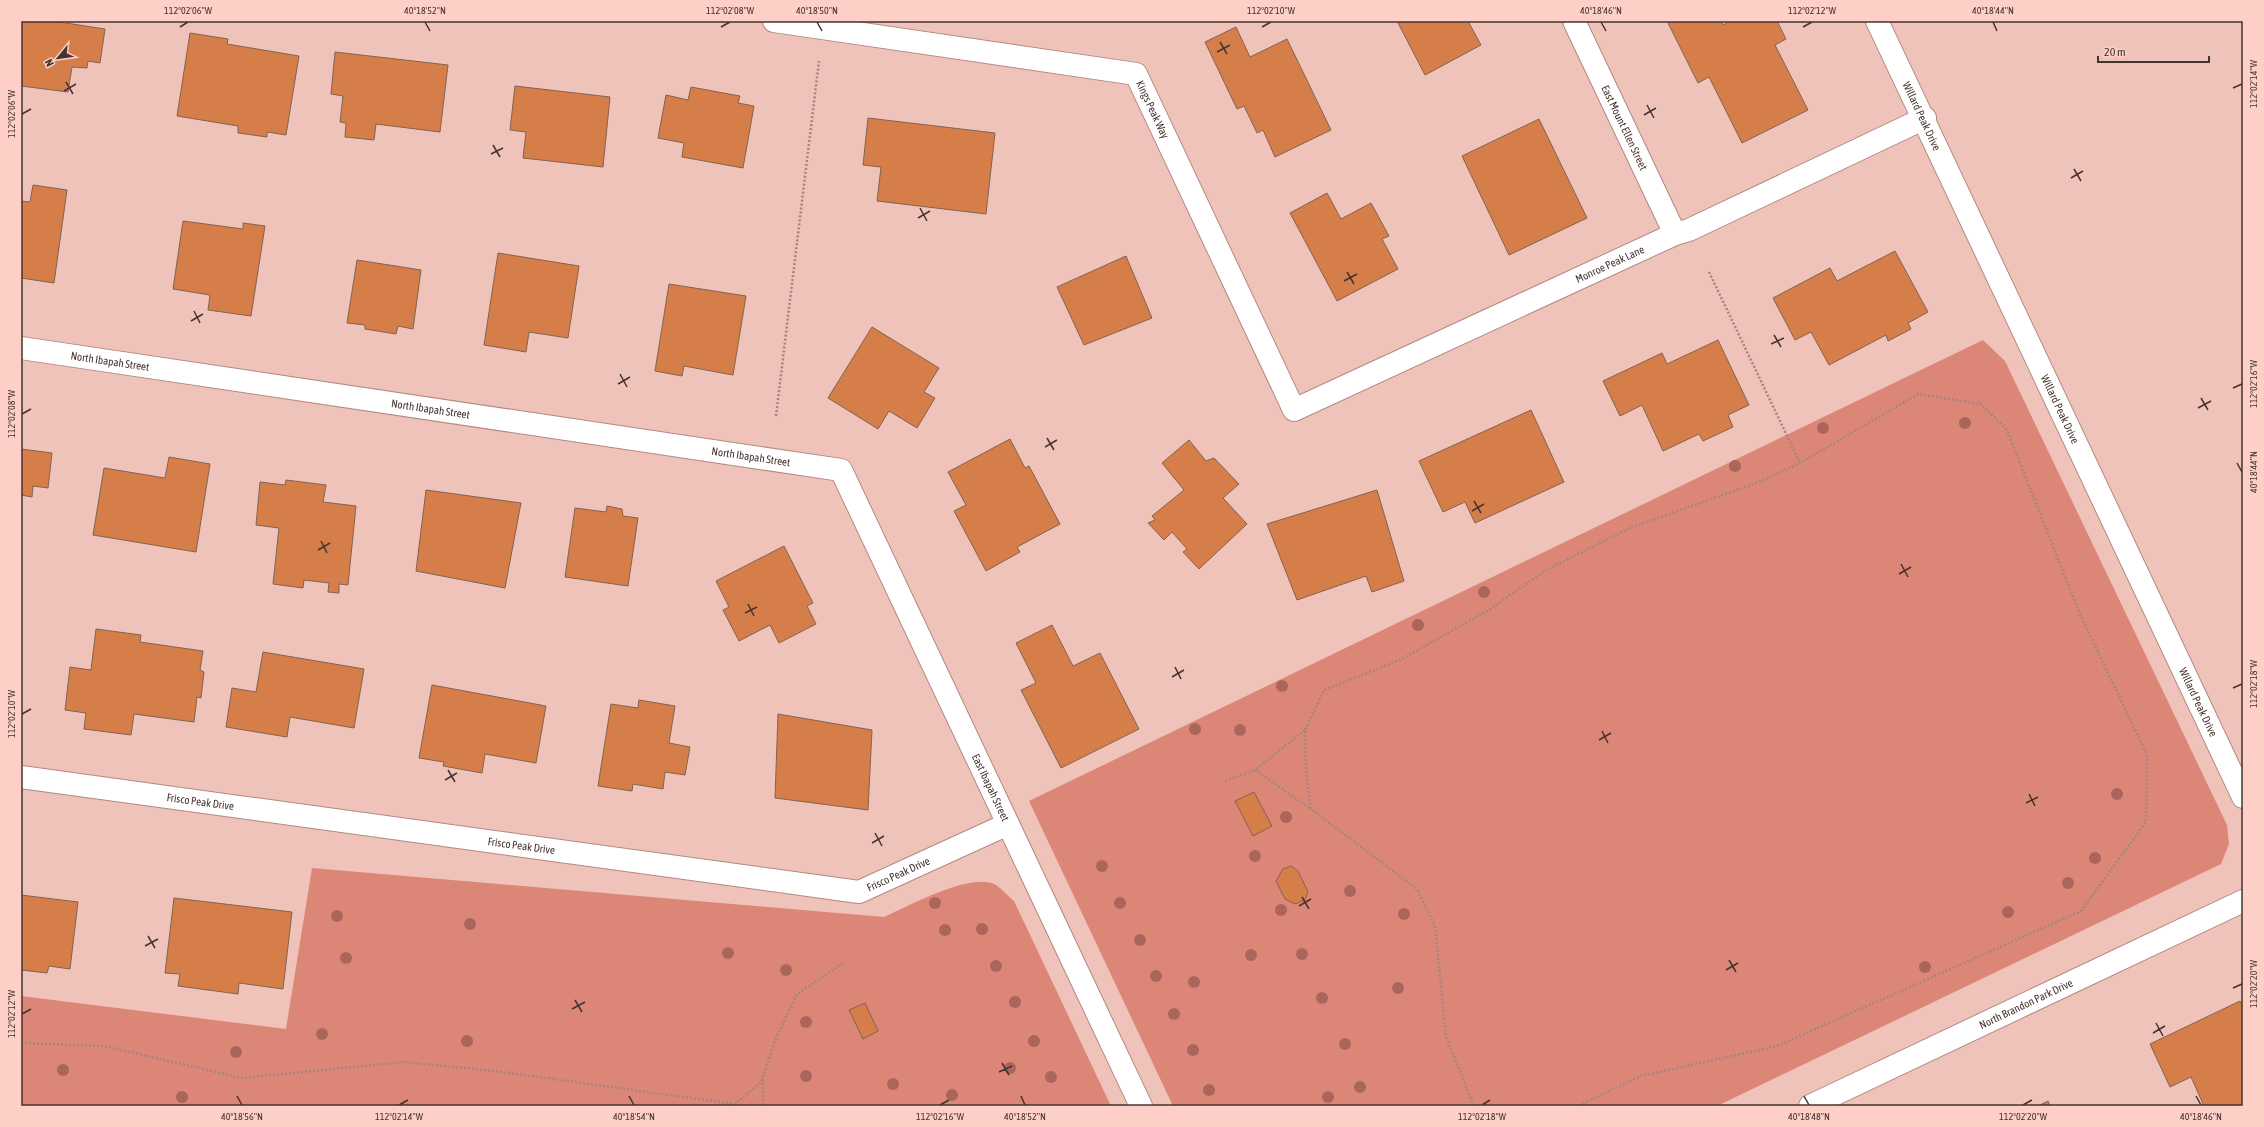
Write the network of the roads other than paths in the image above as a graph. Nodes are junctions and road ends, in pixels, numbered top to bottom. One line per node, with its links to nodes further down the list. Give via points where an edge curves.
1 (774, 21): 7 (street, Kings Peak Way, via 1136,74)
2 (1574, 21): 5 (street, East Mount Ellen Street)
3 (1877, 21): 4 (street, Willard Peak Drive)
4 (1925, 118): 5 (street, Monroe Peak Lane, via 1689,230); 10 (street, Willard Peak Drive)
5 (1675, 234): 7 (street, Monroe Peak Lane)
6 (21, 348): 8 (street, North Ibapah Street)
7 (1294, 410)
8 (841, 470): 11 (street, East Ibapah Street)
9 (21, 777): 11 (street, Frisco Peak Drive, via 859,892)
10 (2243, 798)
11 (1008, 824): 13 (street, East Ibapah Street)
12 (2243, 901): 14 (street, North Brandon Park Drive)
13 (1141, 1106)
14 (1810, 1106)

